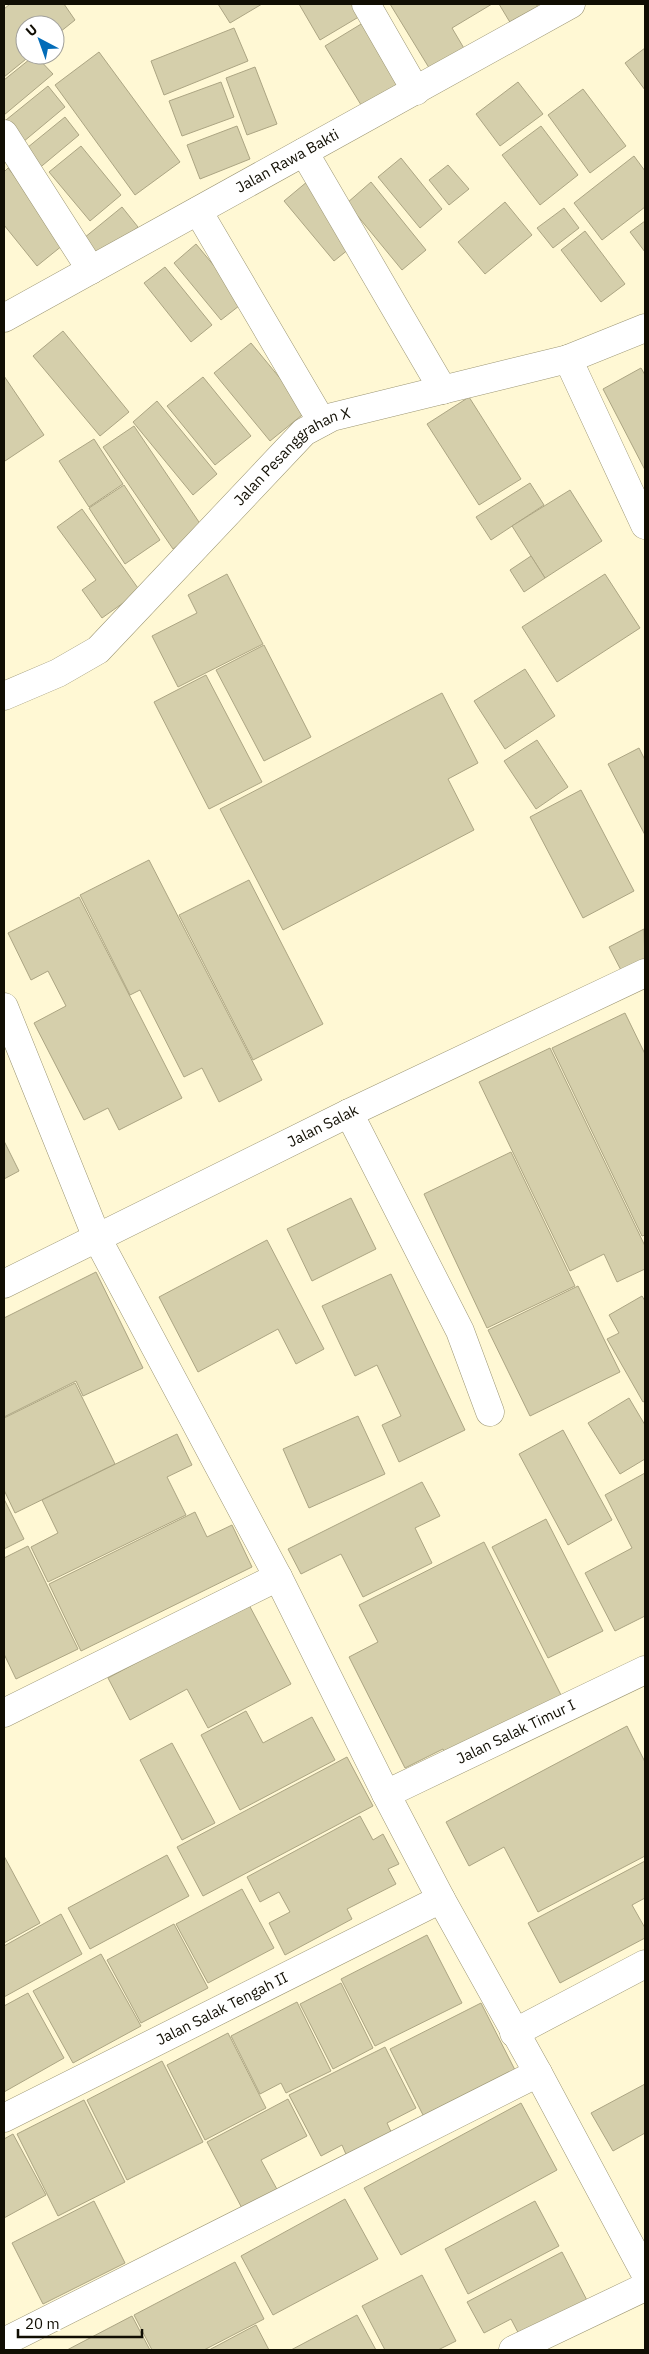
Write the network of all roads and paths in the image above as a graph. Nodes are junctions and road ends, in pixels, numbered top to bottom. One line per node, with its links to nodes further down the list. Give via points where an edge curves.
1 (366, 4): 3 (street)
2 (571, 4): 3 (street, Jalan Rawa Bakti)
3 (416, 90): 5 (street, Jalan Rawa Bakti)
4 (4, 134): 7 (street)
5 (304, 152): 6 (street, Jalan Rawa Bakti); 11 (street)
6 (198, 211): 7 (street, Jalan Rawa Bakti); 12 (street)
7 (91, 270): 8 (street, Jalan Rawa Bakti)
8 (4, 318)
9 (645, 328): 10 (street, Jalan Pesanggrahan X)
10 (568, 359): 11 (street, Jalan Pesanggrahan X); 13 (street)
11 (443, 390): 12 (street, Jalan Pesanggrahan X)
12 (322, 422): 14 (street, Jalan Pesanggrahan X, via 304,432 98,650 58,673)
13 (645, 525)
14 (4, 696)
15 (645, 973): 17 (street, Jalan Salak)
16 (4, 1006): 18 (street)
17 (348, 1113): 18 (street, Jalan Salak); 20 (street, via 460,1331)
18 (97, 1238): 19 (street, Jalan Salak); 21 (street)
19 (4, 1284)
20 (490, 1412)
21 (278, 1577): 23 (street); 24 (street)
22 (645, 1670): 24 (street, Jalan Salak Timur I)
23 (4, 1714)
24 (386, 1794): 25 (street)
25 (441, 1899): 27 (street); 29 (street, Jalan Salak Tengah II)
26 (645, 1964): 27 (street)
27 (514, 2033): 28 (street)
28 (538, 2073): 30 (street); 32 (street)
29 (4, 2118)
30 (645, 2273)
31 (645, 2287): 33 (street)
32 (4, 2342)
33 (513, 2350)

